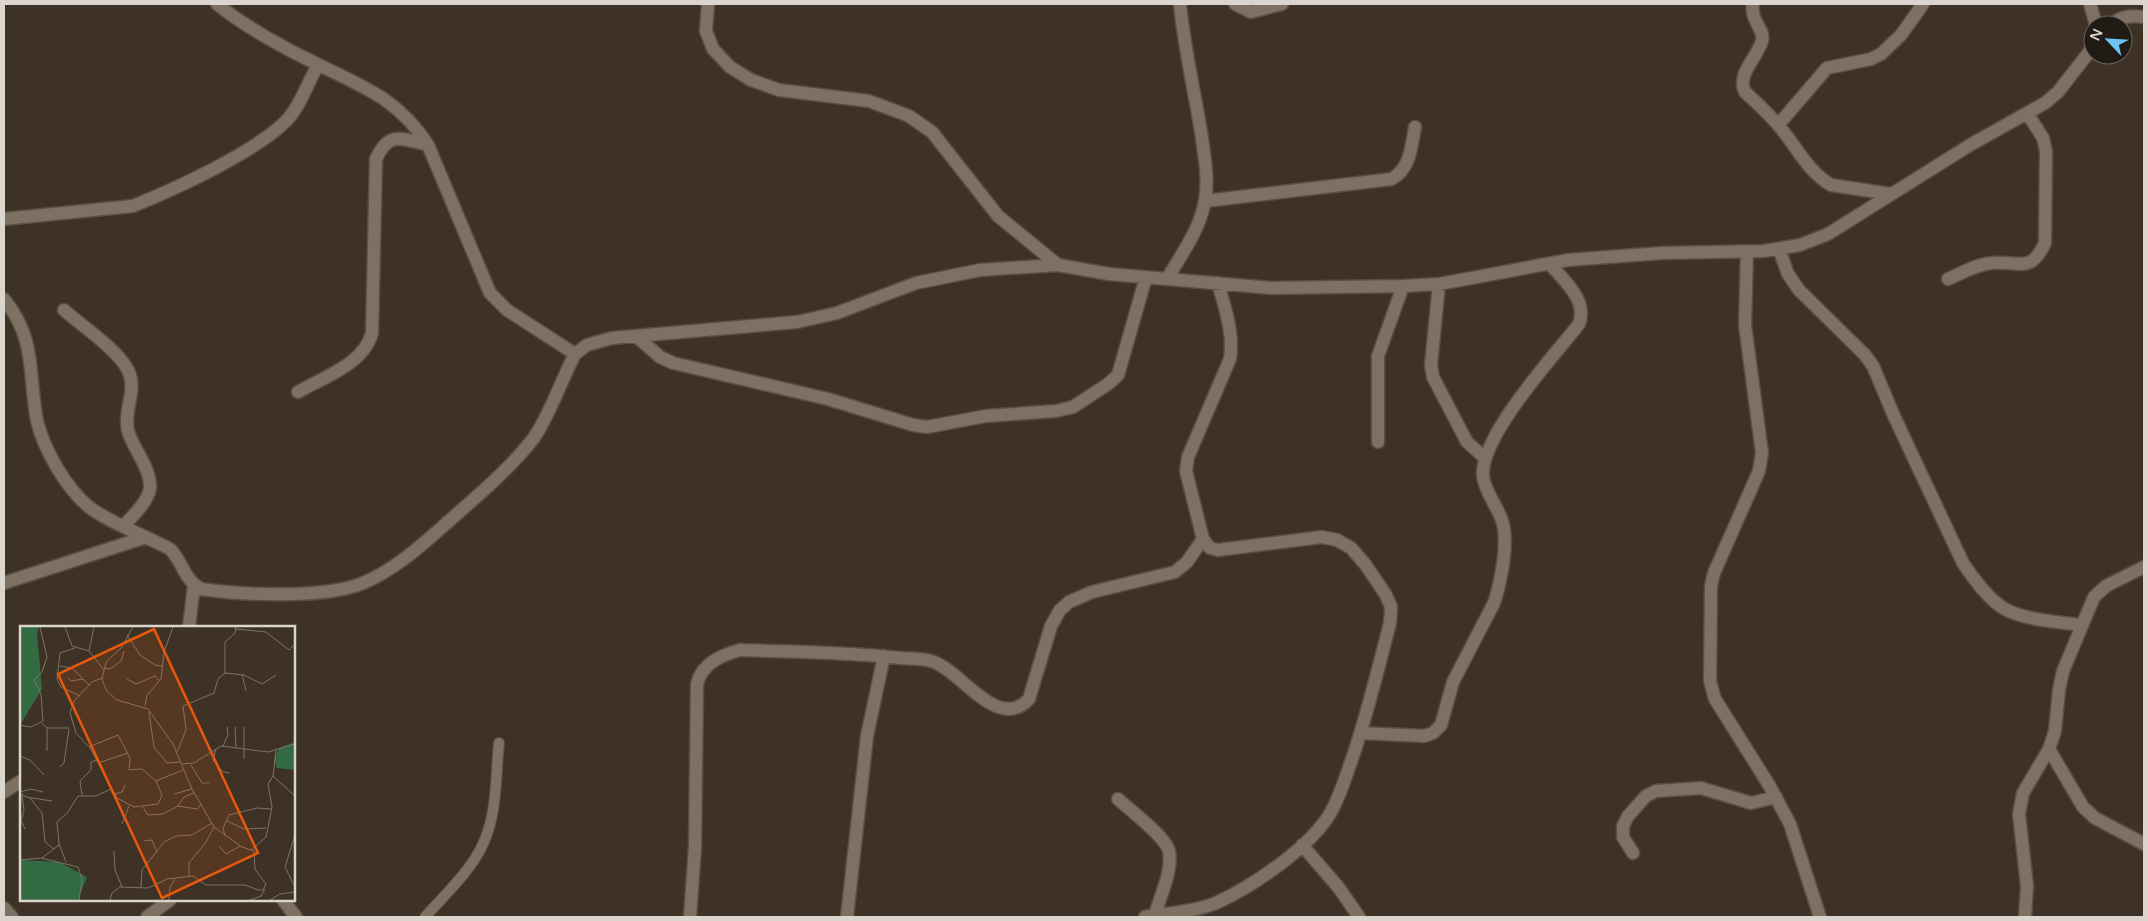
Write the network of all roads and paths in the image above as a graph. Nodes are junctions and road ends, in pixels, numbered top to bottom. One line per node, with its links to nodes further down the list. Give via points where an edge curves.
1 (217, 4): 9 (street)
2 (708, 4): 20 (street, via 706,31 714,49 730,67 751,80 779,90 869,101 909,116 932,132 998,216)
3 (1180, 4): 15 (street, via 1206,170)
4 (1236, 4): 5 (street, via 1251,12)
5 (1282, 4)
6 (1753, 4): 11 (street, via 1753,19 1763,39 1742,86)
7 (1923, 4): 11 (street, via 1901,35 1881,54 1827,68)
8 (2083, 60): 10 (street, via 2058,92)
9 (318, 64): 13 (street, via 382,96 415,124); 16 (street, via 286,121 245,151 152,198 132,206)
10 (2027, 113): 14 (street); 23 (street, via 2043,138 2046,151 2045,243 2030,263 1994,262)
11 (1778, 124): 14 (street, via 1814,172 1831,185)
12 (1416, 127): 15 (street, via 1409,161 1403,172 1392,179)
13 (428, 145): 30 (street, via 490,293 507,310); 31 (street, via 396,138 388,140 376,159 372,333 369,344 351,362)
14 (1891, 194): 17 (street, via 1828,234)
15 (1205, 200): 22 (street, via 1194,231)
16 (4, 219)
17 (1779, 249): 18 (street); 41 (street, via 1788,274 1799,290 1873,366 1963,564 1972,577 2003,608 2015,614)
18 (1747, 252): 19 (street, via 1630,255); 48 (street, via 1745,325 1762,453 1760,471 1711,586 1710,681 1715,699)
19 (1550, 264): 25 (street); 33 (street, via 1578,299 1582,316 1530,384)
20 (1058, 265): 21 (street); 29 (street, via 956,273 916,283 837,313 797,322)
21 (1146, 277): 22 (street); 29 (street, via 1123,361 1118,375 1108,384 1072,407 1056,411 986,416 927,427 828,399 673,362 660,357)
22 (1167, 279): 24 (street)
23 (1948, 279)
24 (1218, 283): 26 (street, via 1272,288); 36 (street, via 1230,329 1230,359 1188,457 1186,471)
25 (1439, 284): 26 (street); 33 (street, via 1431,365 1433,377 1467,442)
26 (1403, 286): 32 (street, via 1378,356)
27 (4, 299): 34 (street, via 22,327 30,354 37,420 45,448 78,497 91,509)
28 (64, 310): 34 (street, via 120,358 131,378 128,431 150,488 147,498)
29 (636, 336): 30 (street, via 587,345)
30 (575, 354): 39 (street, via 534,438 485,488 391,569 362,584 304,594 208,590)
31 (298, 392)
32 (1378, 442)
33 (1485, 458): 43 (street, via 1483,478 1505,529 1498,590 1488,618 1453,682 1441,725 1424,736)
34 (124, 526): 35 (street)
35 (146, 537): 38 (street); 39 (street, via 177,556)
36 (1203, 539): 42 (street, via 1187,562 1175,572 1092,592 1069,602 1060,610 1051,626 1029,700 1021,708 1008,710 992,705 932,660); 43 (street, via 1210,548 1218,550 1322,537 1337,540 1351,548 1386,595 1391,607 1390,622)
37 (2144, 567): 41 (street, via 2106,586 2094,597)
38 (4, 582)
39 (194, 585): 40 (street)
40 (188, 626)
41 (2081, 626): 45 (street, via 2063,671 2055,731)
42 (884, 656): 61 (street, via 740,650 725,654 699,674); 62 (street, via 867,736)
43 (1361, 733): 51 (street, via 1332,811)
44 (499, 743): 60 (lane, via 488,832 466,872)
45 (2049, 749): 50 (street, via 2083,807 2095,818); 65 (street, via 2023,793 2019,814 2027,886)
46 (20, 782): 47 (street)
47 (4, 792)
48 (1776, 797): 52 (street, via 1751,802 1701,788 1656,791 1646,796 1623,826 1623,837); 64 (street, via 1799,847)
49 (1118, 800): 56 (street, via 1163,840 1169,850 1169,864)
50 (2144, 844)
51 (1302, 845): 56 (street, via 1275,868 1216,903); 63 (street)
52 (1633, 853)
53 (169, 901): 58 (street)
54 (284, 901): 59 (street)
55 (4, 908): 57 (street)
56 (1150, 916)
57 (12, 917)
58 (147, 917)
59 (296, 917)
60 (425, 917)
61 (690, 917)
62 (846, 917)
63 (1359, 917)
64 (1820, 917)
65 (2025, 917)

